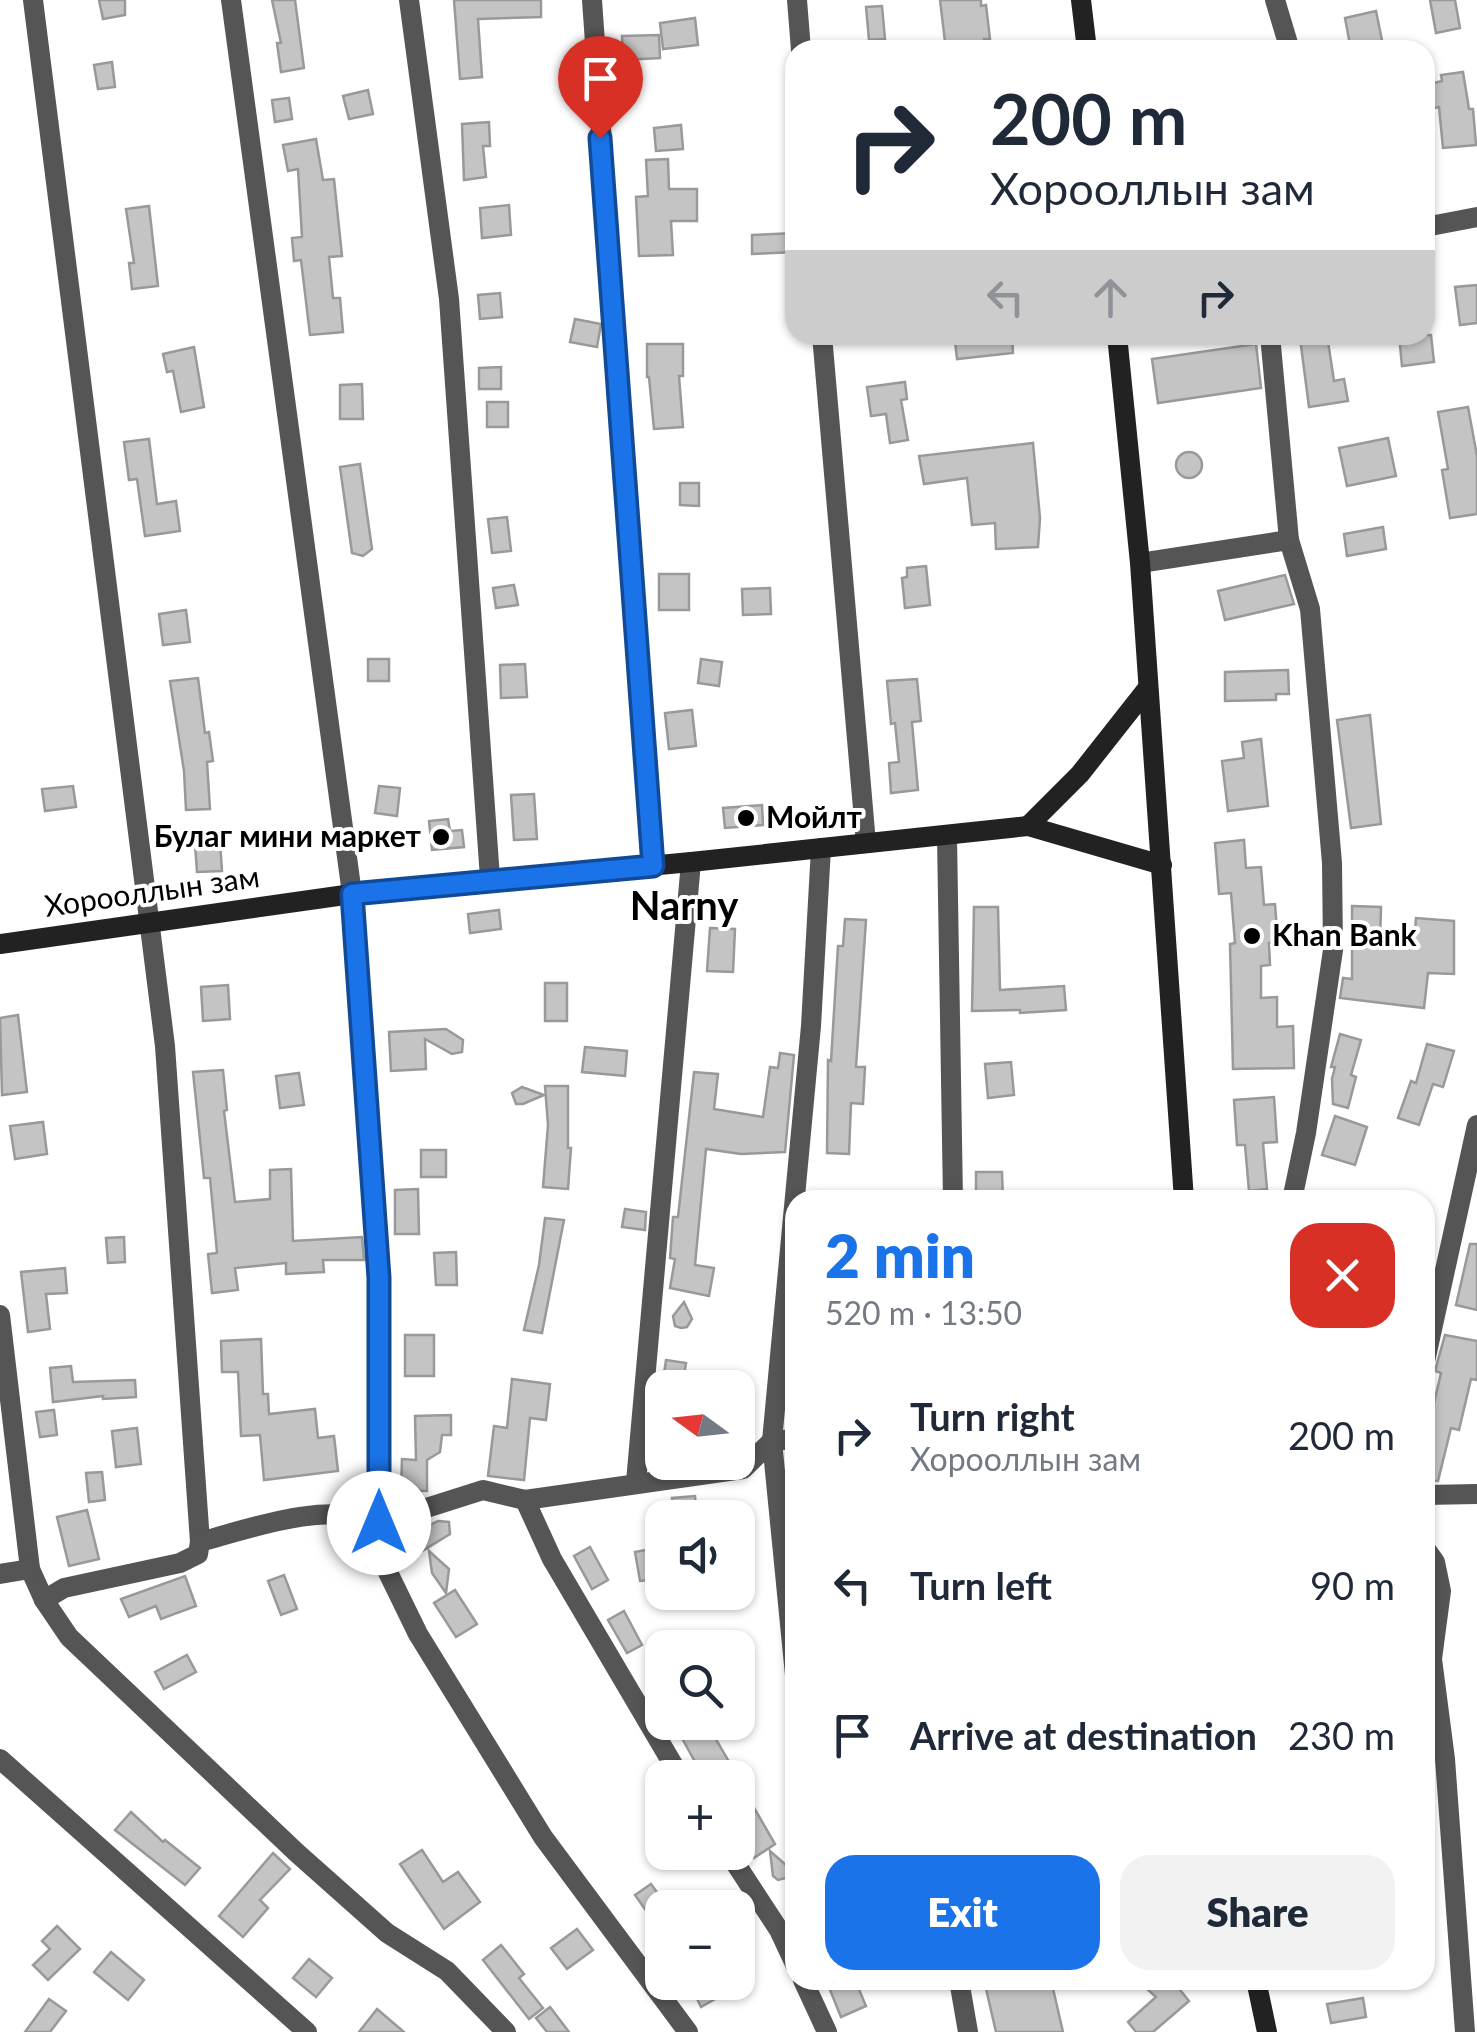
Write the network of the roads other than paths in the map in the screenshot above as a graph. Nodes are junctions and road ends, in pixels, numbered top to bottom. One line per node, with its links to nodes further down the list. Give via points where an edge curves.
1 (33, 0): 28 (street)
2 (231, 0): 27 (street)
3 (409, 0): 26 (street, via 449,299)
4 (592, 0): 25 (street)
5 (798, 0): 8 (street)
6 (1082, 0): 9 (street)
7 (1275, 0): 10 (street)
8 (800, 40)
9 (1086, 40)
10 (1287, 40)
11 (1477, 217): 12 (street)
12 (1435, 226)
13 (823, 345): 21 (street)
14 (1117, 345): 17 (street)
15 (1271, 345): 16 (street)
16 (1289, 540): 17 (street); 34 (street, via 1310,609 1333,932)
17 (1140, 563): 18 (street)
18 (1147, 690): 19 (street); 24 (street)
19 (1028, 826): 20 (street, Хорооллын зам); 24 (street, Хорооллын зам)
20 (947, 836): 21 (street, Хорооллын зам); 32 (street)
21 (866, 843): 22 (street, Хорооллын зам)
22 (822, 848): 23 (street, Хорооллын зам); 31 (street)
23 (691, 862): 25 (street, Хорооллын зам); 40 (street)
24 (1162, 865): 33 (street)
25 (653, 866): 26 (street, Хорооллын зам)
26 (490, 878): 27 (street, Хорооллын зам)
27 (352, 894): 28 (street, Хорооллын зам); 44 (street, via 379,1278)
28 (150, 924): 29 (street, Хорооллын зам); 45 (street)
29 (0, 944)
30 (1477, 1125): 37 (street)
31 (796, 1190)
32 (953, 1190)
33 (1183, 1190)
34 (1294, 1190)
35 (785, 1303): 39 (street)
36 (0, 1315): 47 (street)
37 (1435, 1316)
38 (785, 1440): 39 (street)
39 (772, 1441): 40 (street, via 743,1469); 48 (street)
40 (636, 1482): 43 (street)
41 (1477, 1494): 42 (street)
42 (1435, 1495)
43 (525, 1500): 44 (street, via 483,1490); 54 (street, via 552,1559)
44 (370, 1519): 45 (street, via 290,1518); 62 (street, via 418,1634 544,1838)
45 (200, 1542): 50 (street, via 198,1554 180,1563 64,1588)
46 (1435, 1562): 51 (street, via 1441,1591)
47 (30, 1569): 49 (street); 50 (street)
48 (785, 1573)
49 (0, 1574)
50 (44, 1600): 61 (street, via 69,1636 297,1852 387,1933 447,1971)
51 (1435, 1636)
52 (1435, 1681): 66 (street)
53 (0, 1759): 60 (street)
54 (670, 1760)
55 (740, 1870): 56 (street)
56 (785, 1943)
57 (807, 1990): 63 (street)
58 (960, 1990): 64 (street)
59 (1258, 1990): 65 (street)
60 (308, 2032)
61 (506, 2032)
62 (688, 2032)
63 (827, 2032)
64 (968, 2032)
65 (1267, 2032)
66 (1465, 2032)

